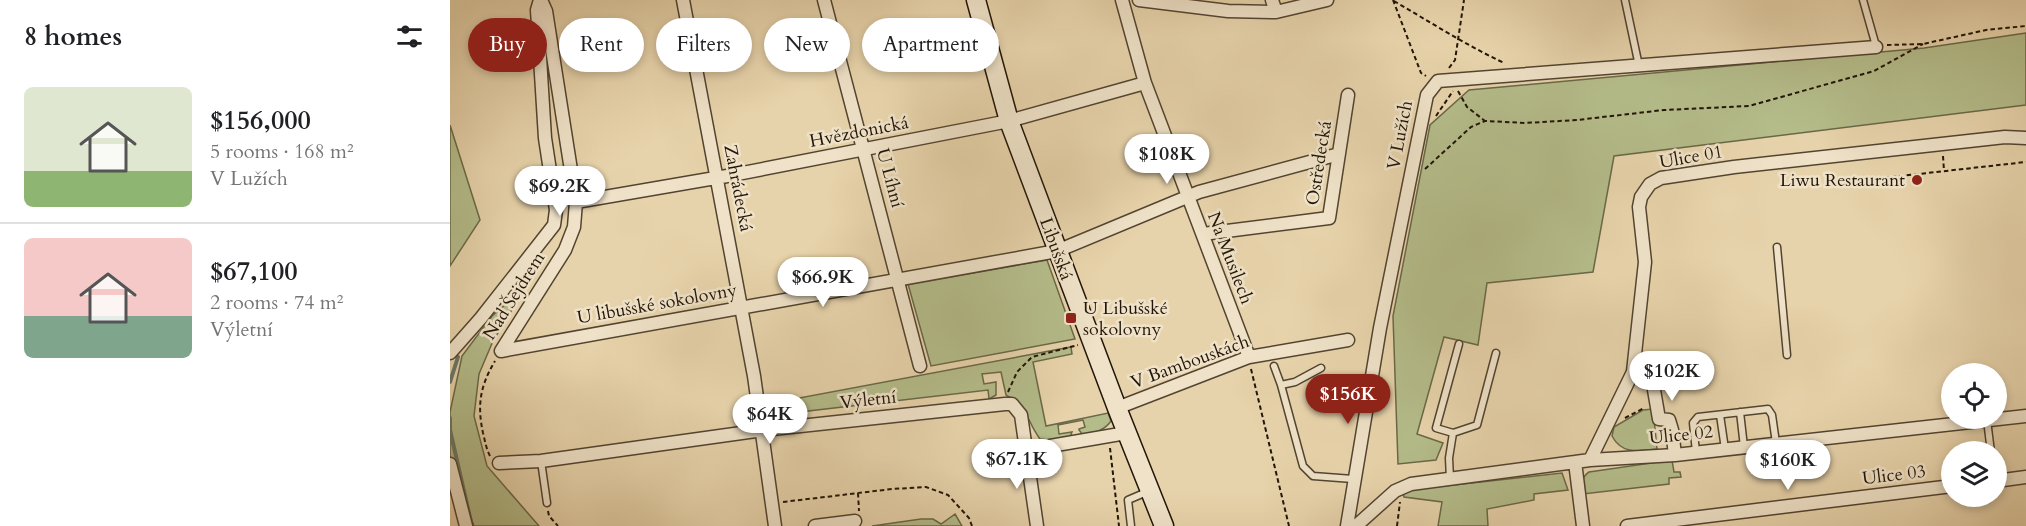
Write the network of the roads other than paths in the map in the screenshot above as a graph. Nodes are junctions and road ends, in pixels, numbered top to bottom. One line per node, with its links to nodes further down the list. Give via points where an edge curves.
1 (541, 0): 21 (street, Nad Šejdrem, via 546,11); 31 (street, via 537,10 545,138 556,210 554,225)
2 (683, 0): 19 (street, Zahrádecká)
3 (824, 0): 17 (street, U Líhní)
4 (976, 0): 15 (main road, Libušská)
5 (1122, 0): 13 (street, Na Musilech)
6 (1139, 0): 10 (street, via 1228,11)
7 (1327, 0): 10 (street)
8 (1624, 0): 12 (lane)
9 (1863, 0): 11 (lane)
10 (1274, 6)
11 (1876, 47): 12 (street)
12 (1640, 66): 61 (street, V Lužích, via 1438,81 1427,95)
13 (1145, 83): 15 (street, Hvězdonická); 20 (street, Na Musilech)
14 (1348, 95): 18 (street, Ostředecká)
15 (1009, 121): 17 (street, Hvězdonická); 24 (main road, Libušská)
16 (2026, 138): 37 (street, Ulice 01, via 2005,137 1745,166 1655,181 1645,189 1639,207 1645,262)
17 (864, 149): 19 (street, Hvězdonická); 25 (street, U Líhní)
18 (1339, 154): 20 (street, U libušské sokolovny); 22 (street, Ostředecká, via 1329,218)
19 (718, 178): 21 (street, Hvězdonická); 26 (street, Zahrádecká)
20 (1188, 198): 22 (street, Na Musilech); 24 (street, U libušské sokolovny)
21 (576, 202): 29 (street, Nad Šejdrem, via 574,227 565,250)
22 (1203, 234): 33 (street, Na Musilech)
23 (1777, 247): 32 (lane)
24 (1057, 251): 25 (street, U libušské sokolovny); 39 (main road, Libušská)
25 (898, 279): 26 (street, U libušské sokolovny); 34 (street, U Líhní)
26 (742, 307): 29 (street, U libušské sokolovny); 45 (street, Zahrádecká)
27 (1348, 340): 33 (street, V Bambouskách)
28 (1459, 344): 47 (lane, via 1436,428)
29 (501, 351)
30 (1496, 352): 47 (lane, via 1477,425)
31 (450, 353)
32 (1787, 355)
33 (1249, 357): 39 (street, V Bambouskách)
34 (920, 366)
35 (1274, 366): 38 (lane)
36 (1321, 368): 38 (lane)
37 (1633, 372): 53 (street, via 1653,384 1659,419 1669,420); 54 (street, Ulice 01)
38 (1281, 385): 61 (lane, via 1304,466 1313,476)
39 (1117, 408): 46 (main road, Libušská)
40 (1740, 412): 41 (lane); 48 (lane, via 1771,411); 49 (lane)
41 (1720, 415): 50 (lane); 52 (lane, via 1694,419)
42 (2026, 416): 43 (street, Ulice 02)
43 (2007, 418)
44 (1941, 425): 48 (street, Ulice 02)
45 (763, 430): 51 (street, Výletní, via 1012,404 1021,415); 55 (street, Výletní); 68 (street, Zahrádecká)
46 (1126, 433): 51 (street); 64 (main road, Libušská)
47 (1454, 433): 60 (lane)
48 (1776, 443): 49 (street, Ulice 02)
49 (1744, 447): 50 (street, Ulice 02)
50 (1725, 449): 52 (street, Ulice 02)
51 (1027, 450): 70 (street)
52 (1696, 452): 53 (street, Ulice 02)
53 (1675, 455): 54 (street, Ulice 02)
54 (1590, 460): 56 (street, Ulice 02)
55 (541, 461): 57 (street, Výletní); 65 (lane)
56 (1575, 462): 60 (street, Ulice 02); 75 (street)
57 (499, 463)
58 (450, 464): 67 (street)
59 (2026, 477): 62 (street)
60 (1450, 478): 74 (street, Ulice 02, via 1401,487)
61 (1353, 479): 73 (street, V Lužích)
62 (2007, 480)
63 (1941, 487): 76 (street, Ulice 03)
64 (1150, 490): 71 (lane, via 1128,500); 72 (main road, Libušská)
65 (547, 503)
66 (855, 521): 69 (street)
67 (466, 526)
68 (775, 526)
69 (815, 526)
70 (1037, 526)
71 (1131, 526)
72 (1164, 526)
73 (1347, 526)
74 (1356, 526)
75 (1583, 526)
76 (1627, 526)

